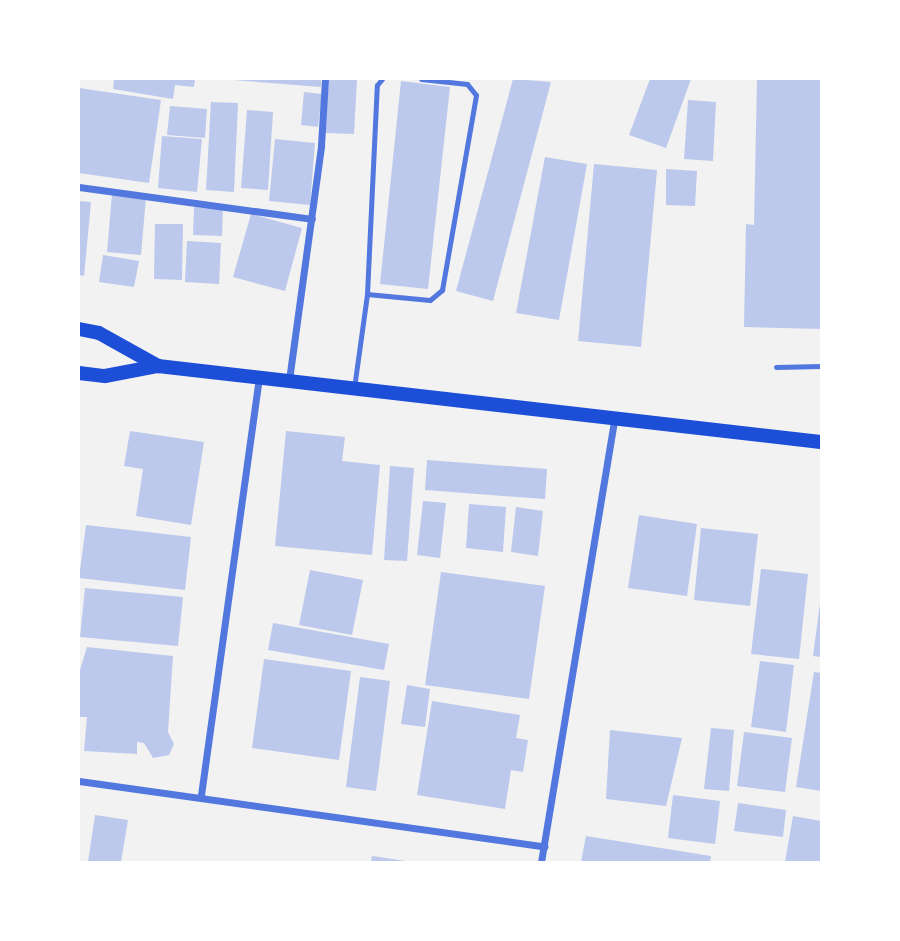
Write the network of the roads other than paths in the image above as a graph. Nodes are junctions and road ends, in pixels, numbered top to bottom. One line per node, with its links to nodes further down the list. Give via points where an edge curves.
1 (325, 79): 5 (street)
2 (382, 79): 6 (lane, via 377,85)
3 (421, 79): 6 (lane, via 467,84 476,95 442,290 430,300)
4 (79, 187): 5 (street)
5 (312, 219): 13 (street)
6 (367, 294): 14 (lane)
7 (79, 329): 8 (main road, via 99,333)
8 (158, 366): 11 (main road, via 105,376); 12 (main road)
9 (821, 366): 10 (lane)
10 (776, 367)
11 (79, 373)
12 (259, 378): 13 (main road); 18 (street)
13 (289, 380): 14 (main road)
14 (355, 388): 15 (main road)
15 (614, 420): 16 (main road); 19 (street)
16 (821, 442)
17 (79, 781): 18 (street)
18 (201, 795): 19 (street)
19 (544, 846): 20 (street)
20 (541, 862)

